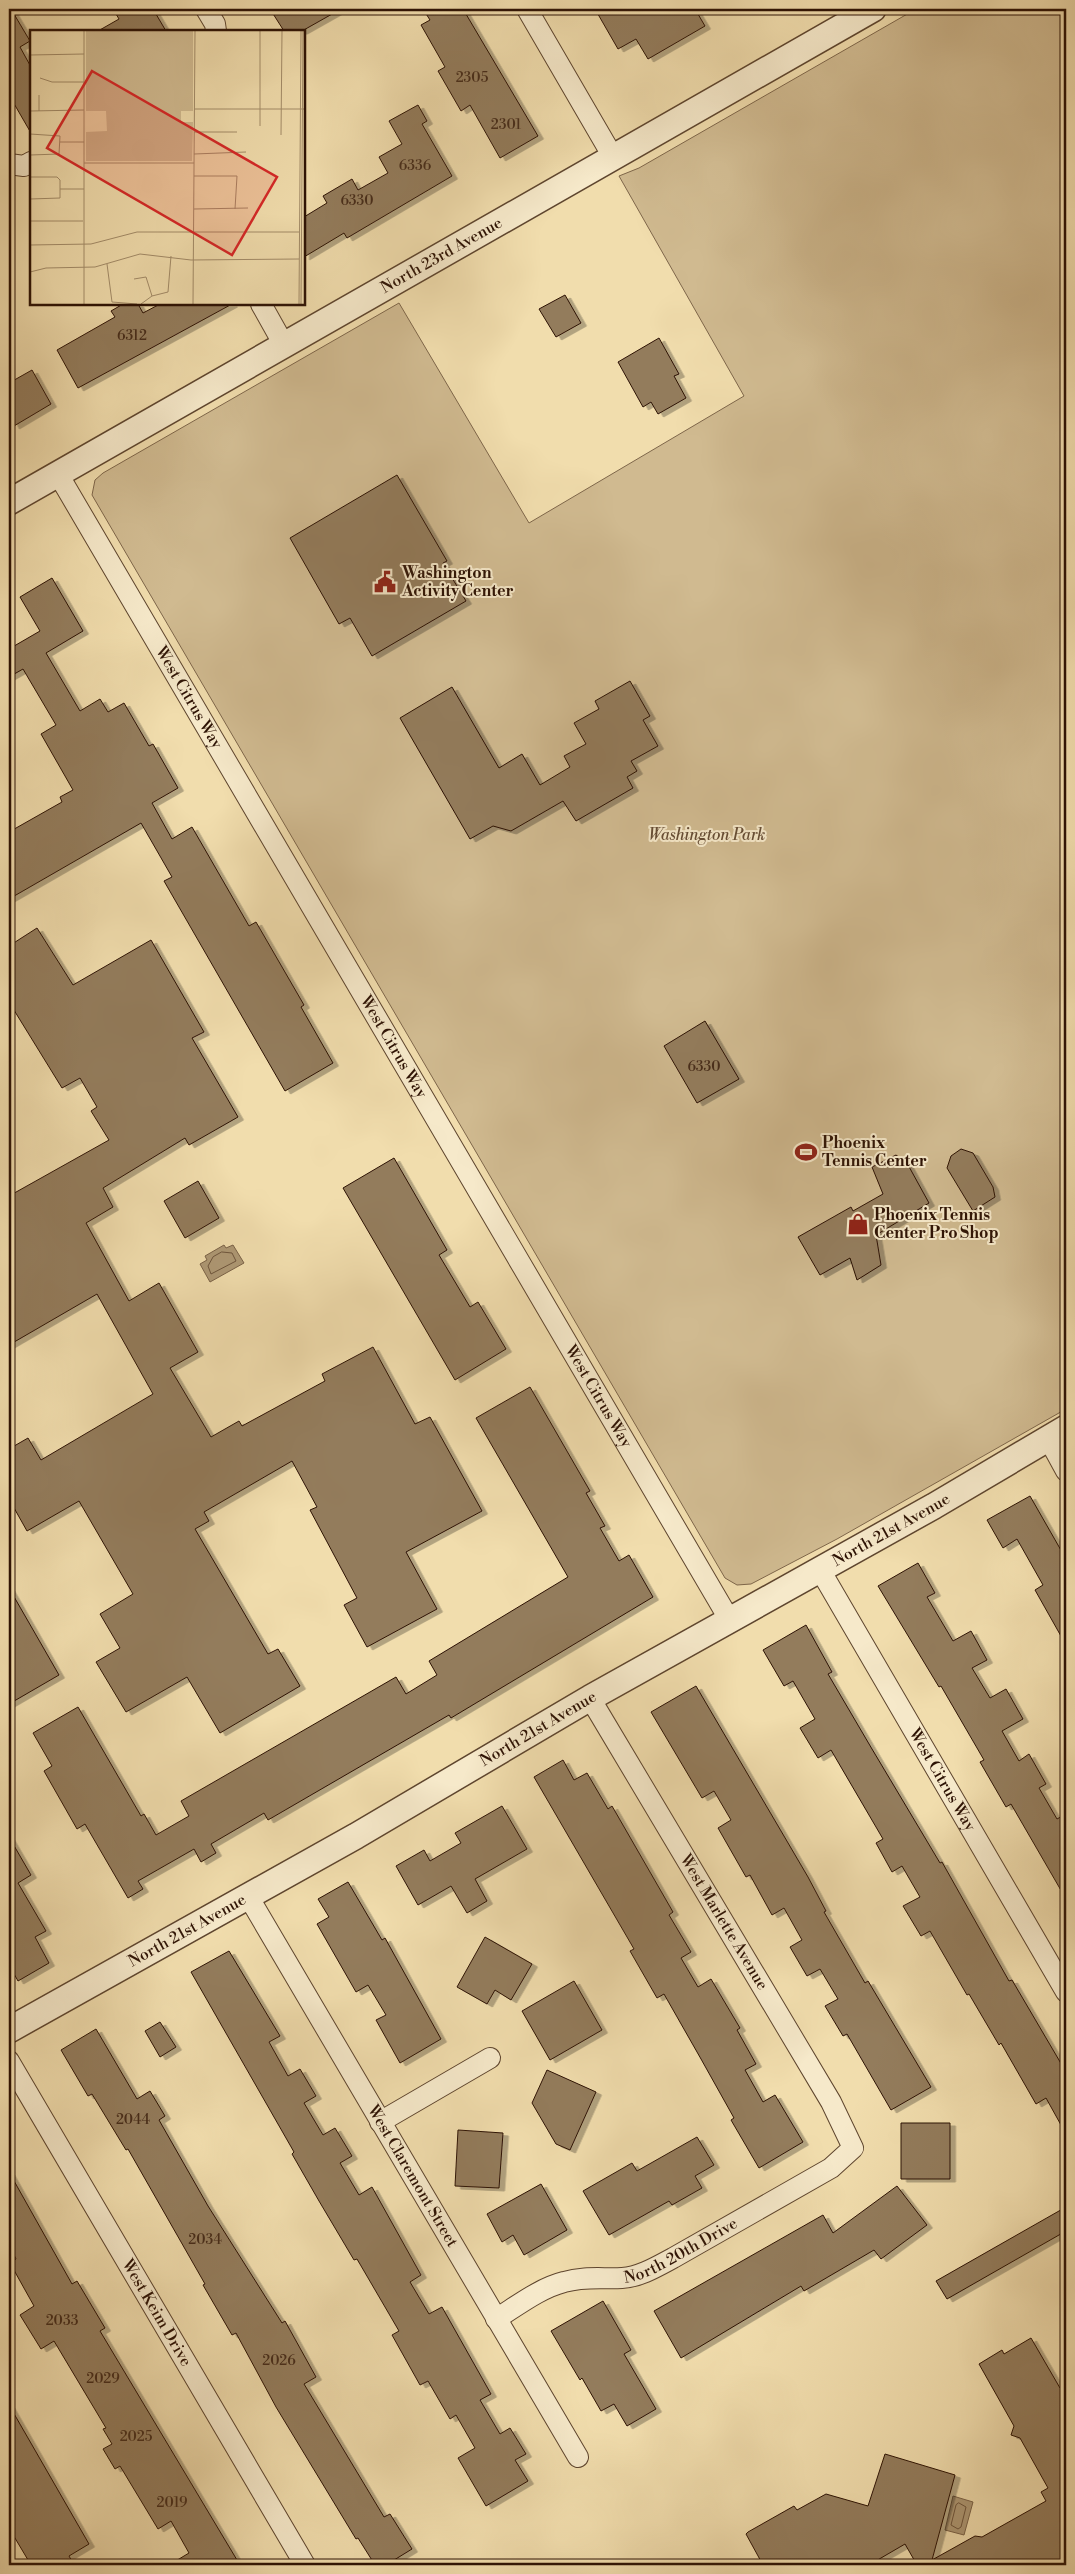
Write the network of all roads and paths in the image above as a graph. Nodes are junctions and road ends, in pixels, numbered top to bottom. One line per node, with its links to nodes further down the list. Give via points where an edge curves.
1 (206, 9): 4 (street)
2 (527, 9): 5 (street)
3 (873, 9): 5 (street, North 23rd Avenue)
4 (216, 30)
5 (614, 156): 9 (street, North 23rd Avenue)
6 (30, 163): 7 (street, via 24,166)
7 (9, 164)
8 (262, 305): 9 (street)
9 (284, 345): 10 (street, North 23rd Avenue)
10 (58, 474): 11 (street, North 23rd Avenue); 15 (street, West Citrus Way)
11 (9, 502)
12 (1057, 1433): 13 (street); 14 (street, North 21st Avenue, via 934,1506)
13 (1066, 1471)
14 (818, 1568): 15 (street, North 21st Avenue); 18 (street, West Citrus Way)
15 (728, 1619): 16 (street, North 21st Avenue)
16 (590, 1698): 17 (street, North 21st Avenue); 23 (street, West Marlette Avenue, via 831,2102)
17 (248, 1896): 19 (street, North 21st Avenue); 22 (street, West Claremont Street)
18 (1066, 1992)
19 (9, 2030)
20 (490, 2058): 22 (street)
21 (9, 2061): 26 (street, West Keim Drive)
22 (380, 2122): 24 (street, West Claremont Street)
23 (853, 2148): 24 (street, North 20th Drive, via 831,2168 646,2272 624,2278 593,2277 564,2282)
24 (496, 2319): 25 (street, West Claremont Street)
25 (578, 2457)
26 (305, 2565)

